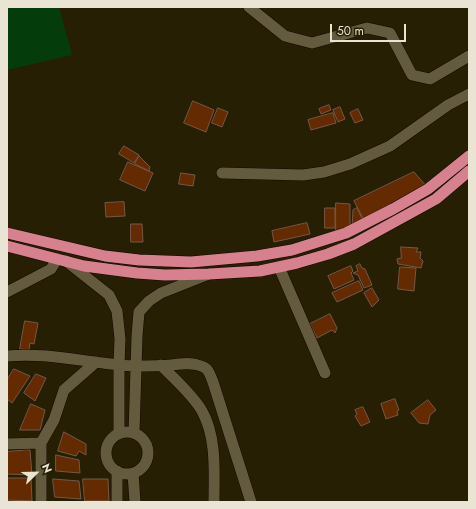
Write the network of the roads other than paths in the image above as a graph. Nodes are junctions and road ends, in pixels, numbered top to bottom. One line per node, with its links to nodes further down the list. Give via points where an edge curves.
1 (249, 7): 2 (street, via 284,36 312,43 367,28 390,33 412,75 430,79)
2 (469, 56)
3 (469, 94): 6 (street, via 448,105 390,146 350,164 303,176)
4 (469, 156): 7 (highway, via 428,189 393,209 346,233 292,250 191,262 139,260 98,255)
5 (469, 171): 10 (highway, via 436,199 373,234 328,254)
6 (222, 173)
7 (7, 233)
8 (7, 246): 9 (highway)
9 (61, 260): 11 (highway, via 137,273); 12 (street, via 50,269); 15 (street, via 109,296 118,310)
10 (279, 267): 11 (highway); 18 (street)
11 (209, 274): 17 (street, via 161,293 139,312)
12 (7, 292)
13 (7, 356): 14 (street, via 25,354)
14 (96, 362): 15 (street); 21 (street, via 64,390 54,420)
15 (119, 365): 17 (street); 19 (street)
16 (161, 365): 17 (street); 28 (street, via 189,393 202,411 209,428 214,460); 29 (street, via 189,363 208,370)
17 (136, 366): 20 (street)
18 (324, 373)
19 (120, 433): 20 (street); 23 (street, via 110,440 106,451 109,463)
20 (134, 433): 24 (street, via 142,438 148,448 147,458 142,467)
21 (41, 443): 22 (street); 25 (street)
22 (7, 444)
23 (117, 471): 24 (street); 26 (street)
24 (133, 473): 27 (street)
25 (41, 502)
26 (117, 502)
27 (134, 502)
28 (214, 502)
29 (252, 502)

